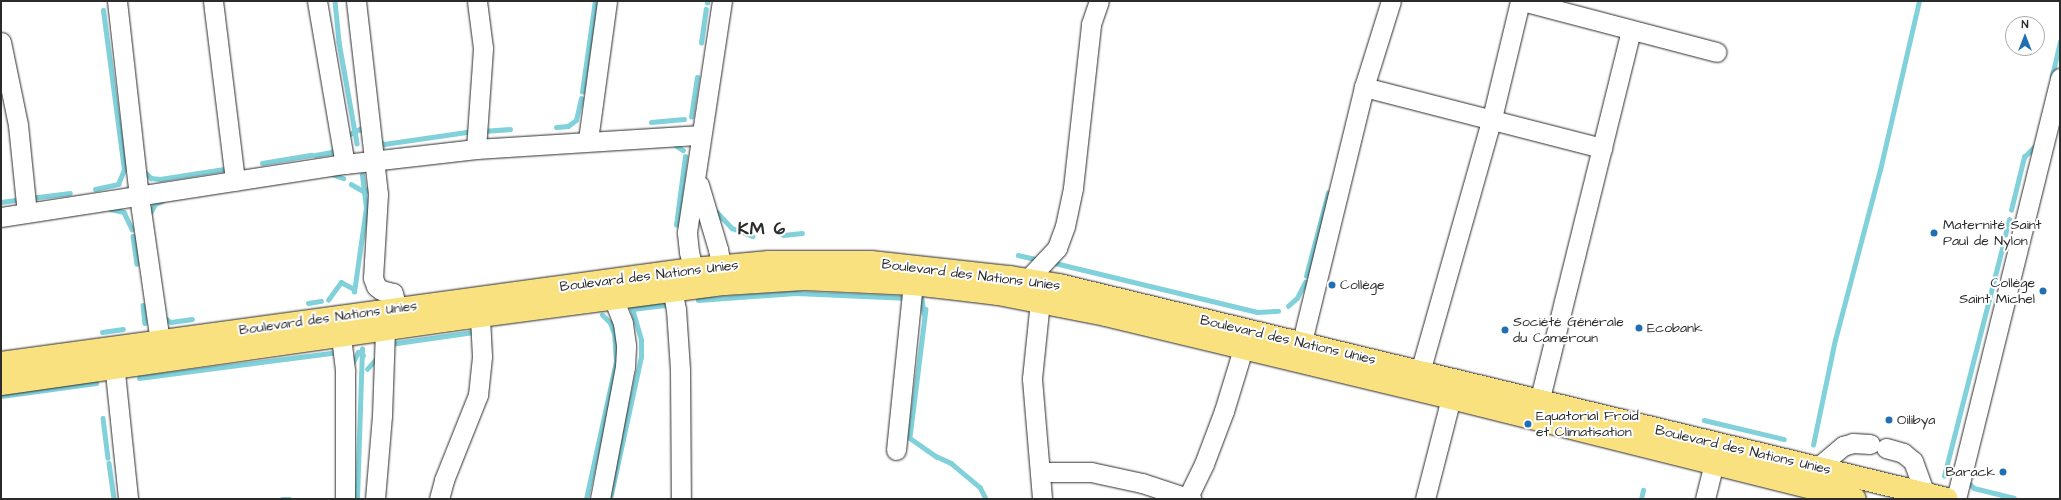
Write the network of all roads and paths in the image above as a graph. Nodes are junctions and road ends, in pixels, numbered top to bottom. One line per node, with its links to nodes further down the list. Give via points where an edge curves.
1 (116, 1): 25 (street)
2 (213, 1): 24 (street)
3 (317, 1): 22 (street)
4 (356, 1): 21 (street)
5 (477, 1): 20 (street, via 483,48)
6 (607, 1): 18 (street)
7 (722, 1): 17 (street)
8 (1099, 1): 30 (street, via 1091,24 1073,188 1066,226 1057,248)
9 (1391, 1): 15 (street)
10 (1521, 1): 11 (street); 16 (street)
11 (1631, 31): 13 (street); 19 (street)
12 (1, 42): 26 (street, via 18,124)
13 (1716, 52)
14 (2060, 78): 68 (street)
15 (1364, 87): 16 (street); 41 (street)
16 (1492, 118): 19 (street); 44 (street)
17 (701, 135): 18 (street); 23 (street)
18 (588, 140): 20 (street)
19 (1602, 148): 47 (street)
20 (476, 149): 21 (street)
21 (374, 161): 22 (street); 35 (street, via 378,194 373,278 381,290 393,293)
22 (346, 164): 24 (street)
23 (697, 178): 28 (street); 29 (street, via 687,232)
24 (235, 181): 25 (street)
25 (139, 196): 26 (street); 40 (street)
26 (27, 213): 27 (street)
27 (1, 217)
28 (723, 275): 29 (main road, Boulevard des Nations Unies); 30 (main road, Boulevard des Nations Unies, via 776,262 870,262); 32 (main road, Boulevard des Nations Unies)
29 (696, 278): 31 (main road, Boulevard des Nations Unies)
30 (1027, 280): 41 (main road, Boulevard des Nations Unies, via 1059,285)
31 (671, 282): 33 (main road, Boulevard des Nations Unies); 61 (street, via 680,370)
32 (913, 284): 34 (main road, Boulevard des Nations Unies); 48 (street)
33 (610, 290): 35 (main road, Boulevard des Nations Unies); 36 (main road, Boulevard des Nations Unies); 60 (street, via 623,323 625,367)
34 (1040, 301): 39 (main road, Boulevard des Nations Unies); 52 (street, via 1032,380)
35 (397, 309): 40 (main road, Boulevard des Nations Unies)
36 (480, 317): 37 (main road, Boulevard des Nations Unies); 59 (street, via 482,356 478,395)
37 (385, 331): 38 (main road, Boulevard des Nations Unies); 58 (street, via 383,408)
38 (341, 337): 40 (main road, Boulevard des Nations Unies); 57 (street, via 345,380)
39 (1243, 349): 41 (main road, Boulevard des Nations Unies); 63 (street, via 1224,411)
40 (161, 351): 42 (main road, Boulevard des Nations Unies)
41 (1299, 352): 44 (main road, Boulevard des Nations Unies); 46 (main road, Boulevard des Nations Unies)
42 (114, 358): 43 (main road, Boulevard des Nations Unies); 45 (main road, Boulevard des Nations Unies); 56 (street)
43 (1, 363)
44 (1420, 372): 47 (main road, Boulevard des Nations Unies)
45 (1, 384)
46 (1451, 398): 49 (main road, Boulevard des Nations Unies); 64 (street)
47 (1539, 402): 51 (main road, Boulevard des Nations Unies)
48 (896, 450)
49 (1714, 464): 51 (main road, Boulevard des Nations Unies); 65 (street)
50 (1818, 468): 51 (main road, Boulevard des Nations Unies); 53 (main road, Boulevard des Nations Unies); 54 (street, via 1843,446 1853,443 1878,446 1903,453 1914,461)
51 (1787, 471): 55 (main road, Boulevard des Nations Unies)
52 (1040, 472): 62 (street); 63 (street, via 1091,472 1142,483)
53 (1899, 493): 54 (main road, Boulevard des Nations Unies)
54 (1925, 494): 67 (main road, Boulevard des Nations Unies)
55 (1829, 496): 66 (main road, Boulevard des Nations Unies)
56 (128, 499)
57 (345, 499)
58 (375, 499)
59 (439, 499)
60 (600, 499)
61 (681, 499)
62 (1042, 499)
63 (1188, 499)
64 (1425, 499)
65 (1705, 499)
66 (1855, 499)
67 (1948, 499)
68 (1956, 499)

